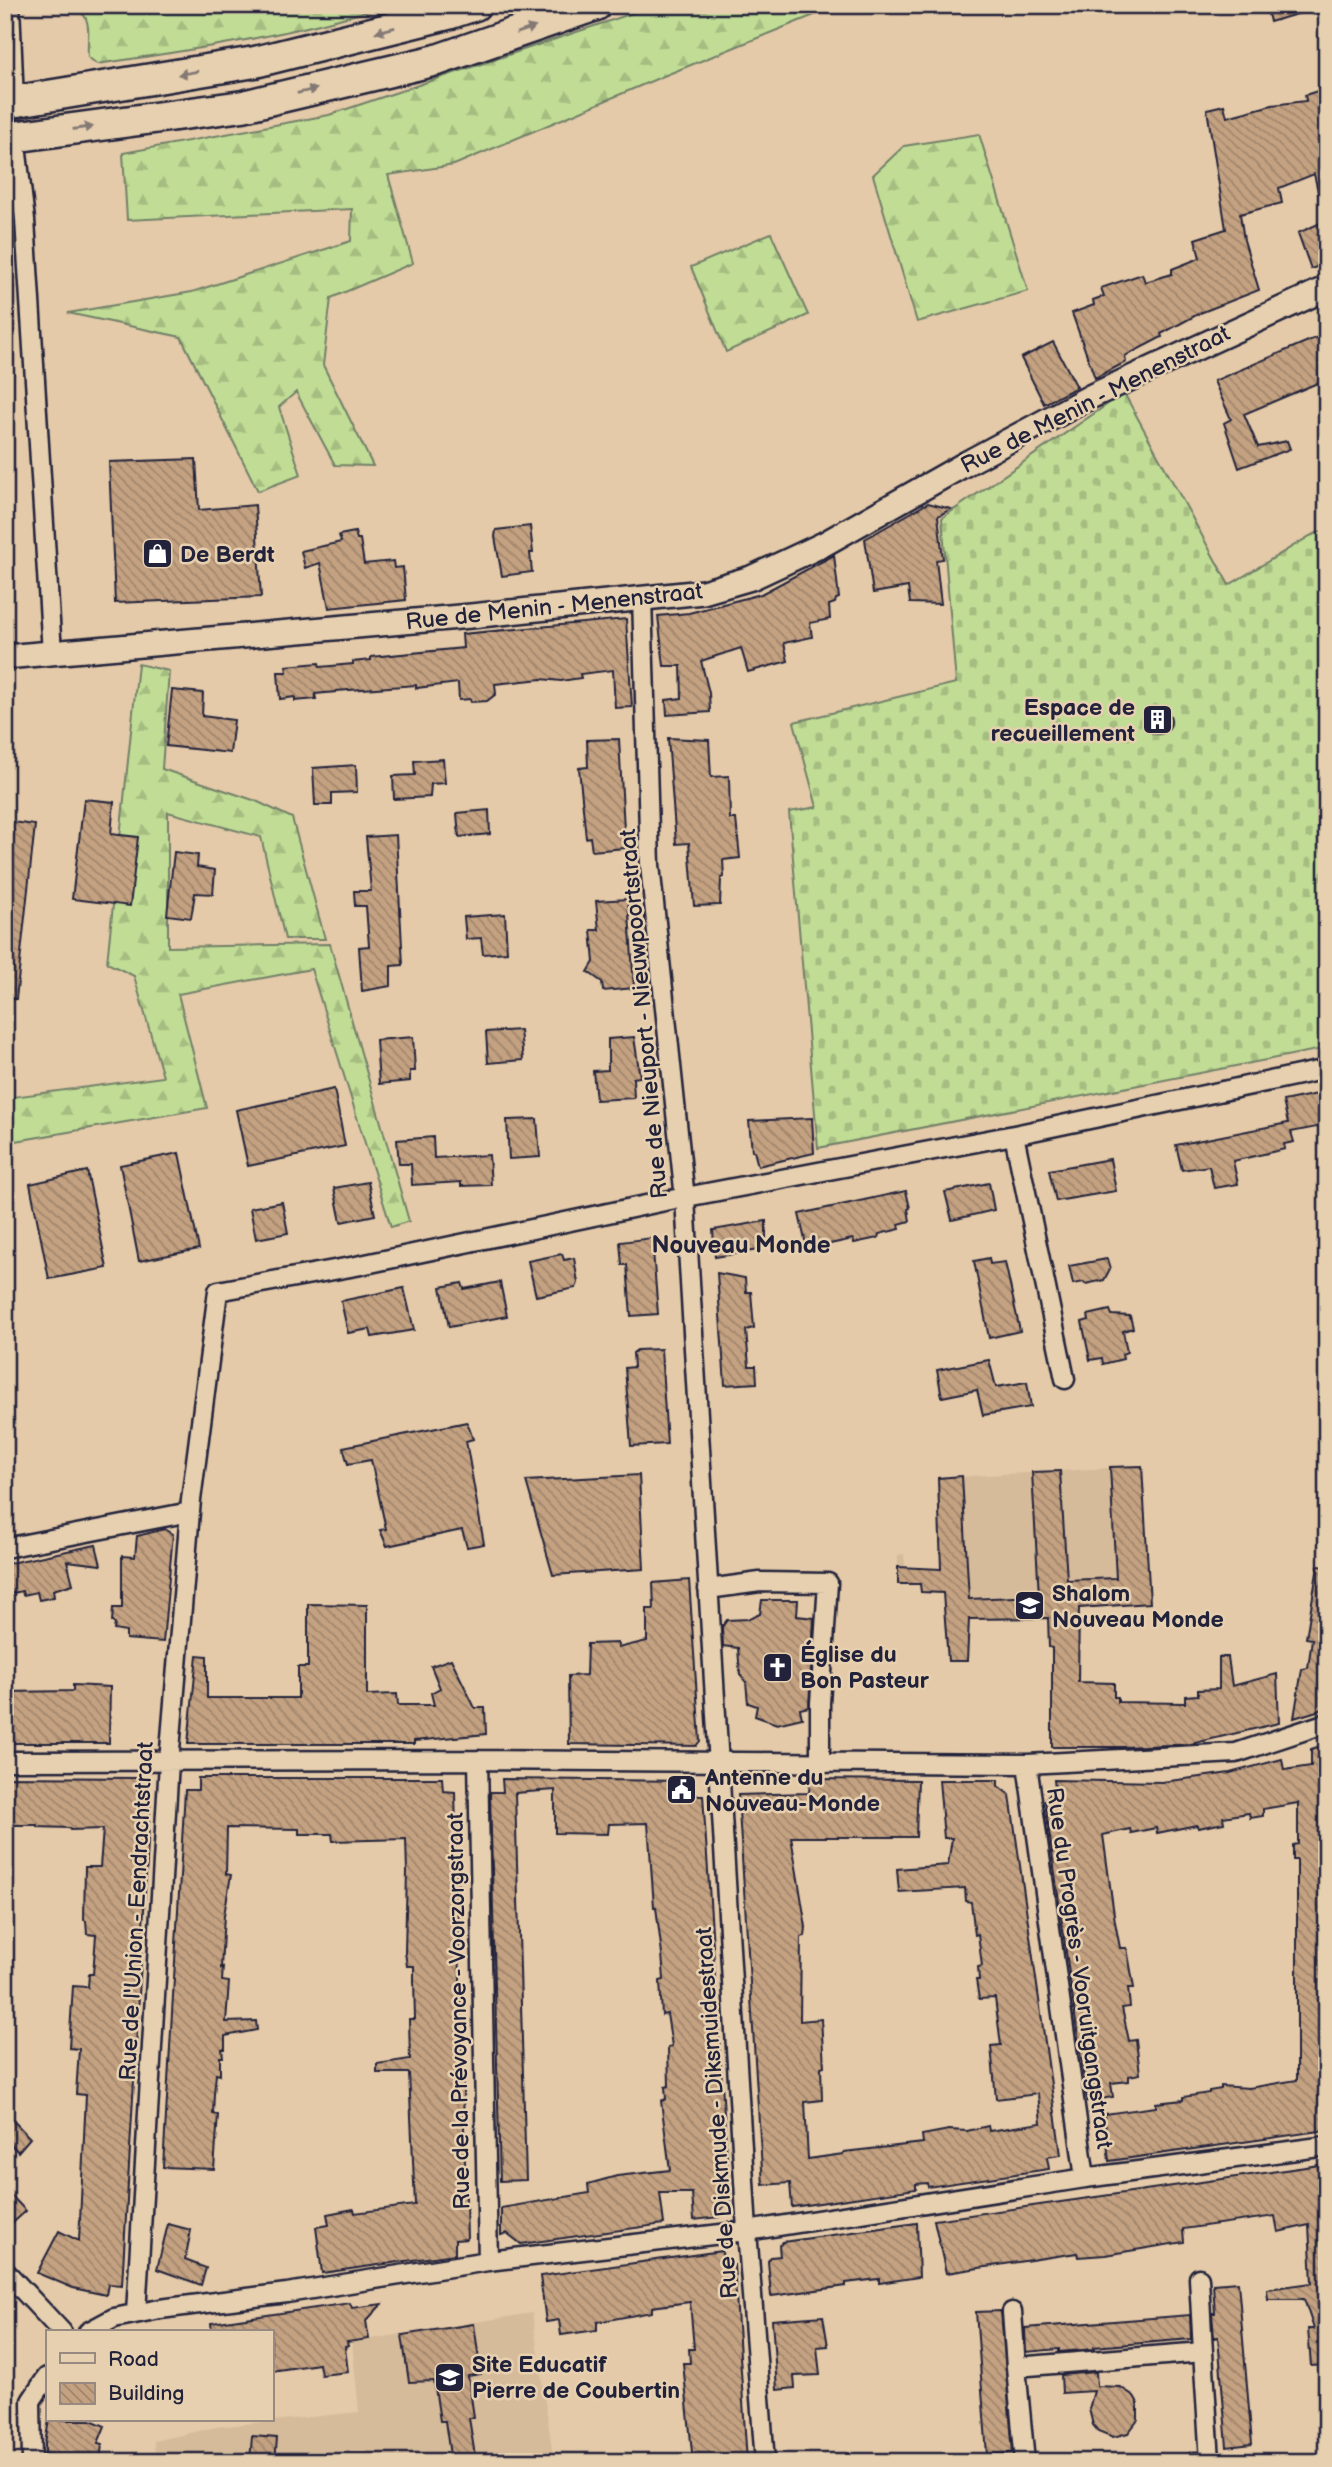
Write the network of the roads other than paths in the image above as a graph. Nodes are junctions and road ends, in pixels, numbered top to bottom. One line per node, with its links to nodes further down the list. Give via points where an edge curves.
1 (10, 5): 5 (street)
2 (475, 5): 5 (highway, one-way to 5, via 255,62)
3 (604, 5): 4 (highway)
4 (583, 10): 6 (highway, one-way to 4, via 243,106 437,60)
5 (10, 103)
6 (10, 137): 9 (street, via 25,220)
7 (1327, 288): 8 (street, Rue de Menin - Menenstraat, via 1092,396 782,565 703,592)
8 (642, 597): 9 (street, Rue de Menin - Menenstraat); 13 (street, Rue de Nieuport - Nieuwpoortstraat, via 650,865)
9 (52, 653): 10 (street, Rue de Menin - Menenstraat)
10 (5, 657)
11 (1327, 1069): 12 (street)
12 (1014, 1136): 13 (street); 14 (street)
13 (685, 1199): 15 (street, Rue de l'Union - Eendrachtstraat, via 218,1291); 17 (street, Rue de Nieuport - Nieuwpoortstraat)
14 (1065, 1379)
15 (190, 1512): 16 (street); 22 (street, Rue de l'Union - Eendrachtstraat)
16 (5, 1548)
17 (708, 1589): 21 (street, Rue de Nieuport - Nieuwpoortstraat); 23 (street, via 760,1582 828,1583)
18 (1327, 1723): 24 (street, via 1236,1753)
19 (478, 1760): 21 (street); 22 (street); 28 (street, Rue de la Prévoyance - Voorzorgstraat)
20 (5, 1761): 22 (street)
21 (720, 1761): 23 (street); 27 (street, Rue de Diskmude - Diksmuidestraat)
22 (169, 1762): 32 (street, Rue de l'Union - Eendrachtstraat)
23 (820, 1763): 24 (street)
24 (1027, 1764): 26 (street, Rue du Progrès - Vooruitgangstraat)
25 (1327, 2146): 26 (street)
26 (1085, 2178): 27 (street)
27 (747, 2231): 28 (street); 39 (street, Rue de Diskmude - Diksmuidestraat)
28 (488, 2261): 32 (street)
29 (5, 2271): 33 (street)
30 (1199, 2278): 35 (street)
31 (1012, 2312): 36 (street)
32 (136, 2313): 34 (street)
33 (60, 2330)
34 (92, 2330)
35 (1203, 2352): 36 (street); 41 (street, via 1210,2461)
36 (1016, 2367): 40 (street)
37 (46, 2378): 38 (street, via 31,2401)
38 (32, 2462)
39 (765, 2462)
40 (1026, 2462)
41 (1195, 2462)

